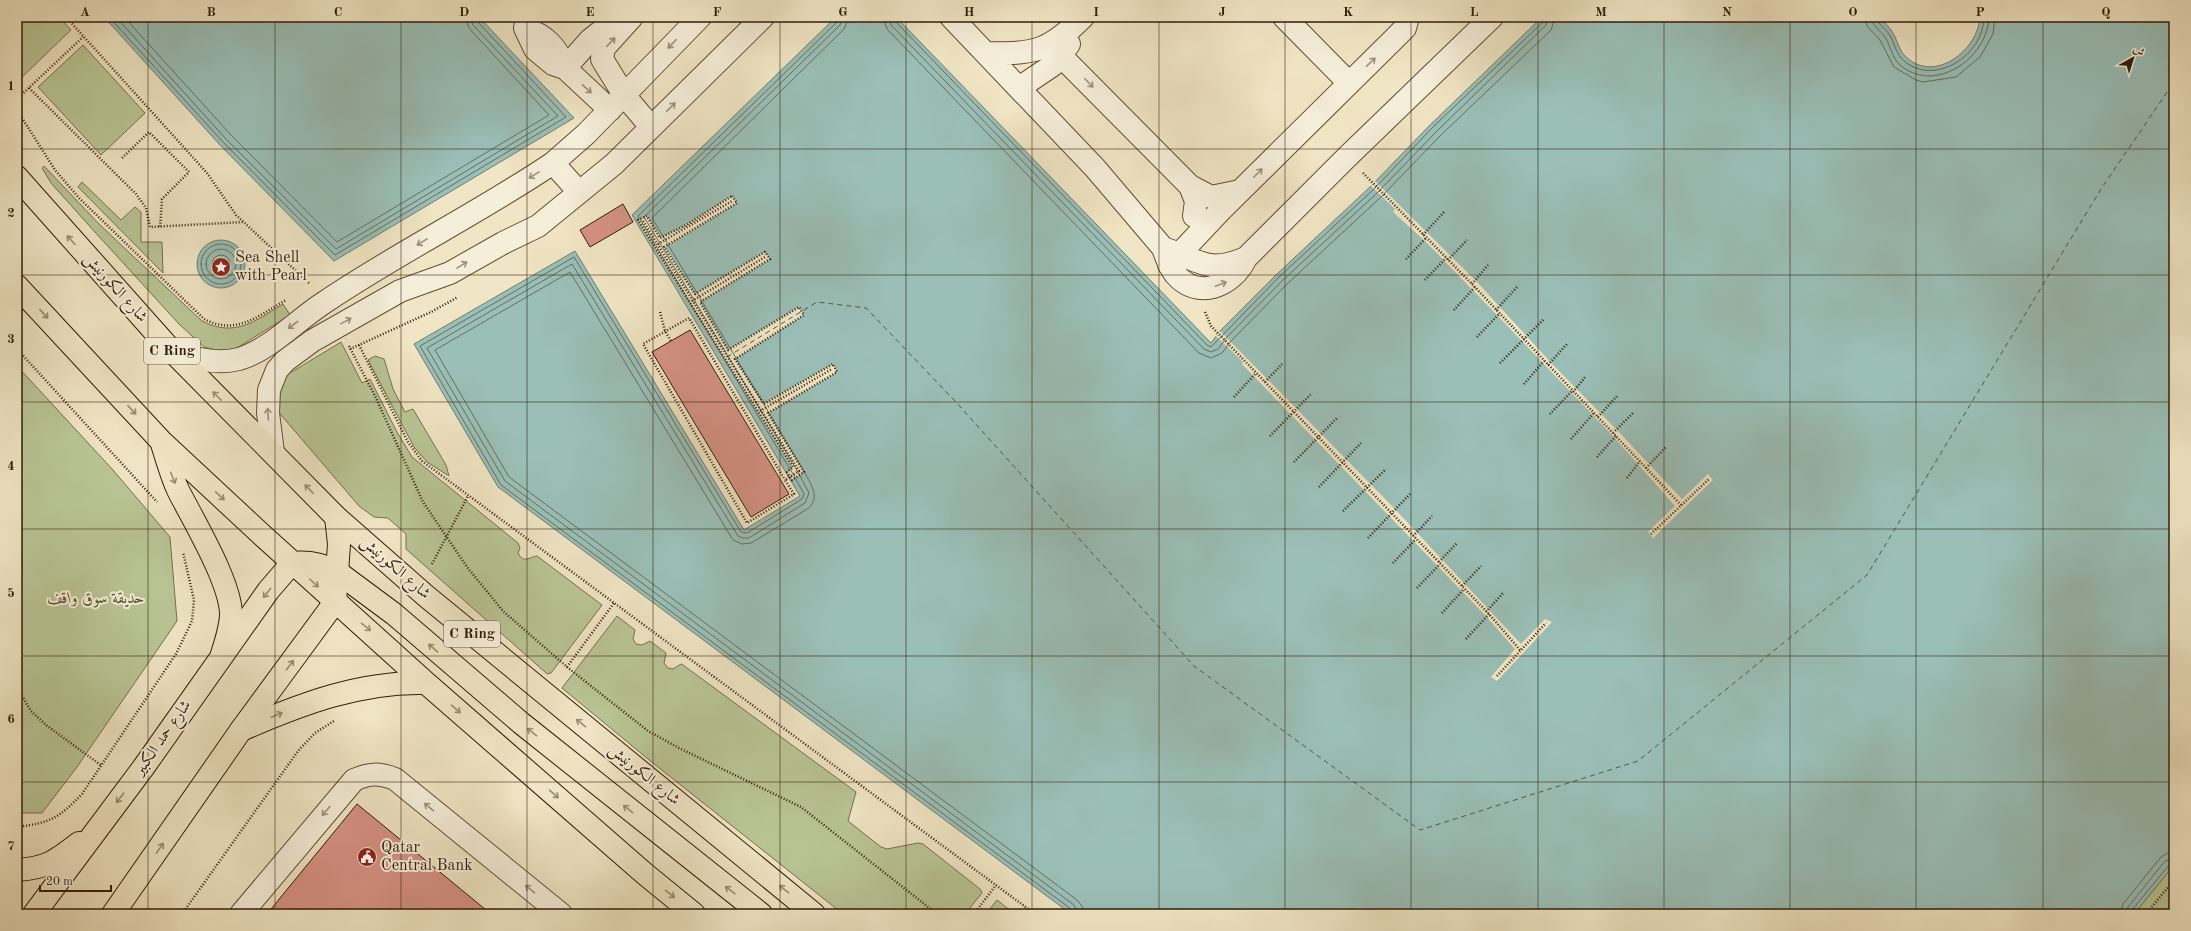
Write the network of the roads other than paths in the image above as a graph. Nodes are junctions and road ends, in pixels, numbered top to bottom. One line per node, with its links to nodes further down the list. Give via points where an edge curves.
1 (619, 17): 13 (lane, via 590,40)
2 (632, 17): 16 (lane, one-way to 2, via 602,54)
3 (700, 17): 16 (lane, one-way to 16)
4 (763, 17): 17 (lane, one-way to 4)
5 (951, 17): 11 (lane)
6 (1284, 17): 14 (lane)
7 (1408, 17): 14 (lane, one-way to 7, via 1405,28)
8 (1492, 17): 26 (lane)
9 (1080, 20): 11 (lane, via 1063,35 1037,50 1023,53); 12 (lane)
10 (527, 22): 13 (lane, via 554,47)
11 (986, 53): 15 (lane)
12 (1062, 56): 15 (lane, via 1044,72); 20 (lane, one-way to 20)
13 (564, 68): 16 (lane, one-way to 16)
14 (1349, 83): 21 (lane, one-way to 14)
15 (1019, 88): 25 (lane, via 1095,168)
16 (617, 102): 17 (lane); 18 (lane)
17 (651, 128): 22 (lane, via 610,168)
18 (553, 163): 22 (lane); 28 (lane, one-way to 28, via 324,302 251,354 221,361 204,361)
19 (17, 177): 28 (main road, شارع الكورنيش / C Ring, one-way to 19)
20 (1190, 186): 23 (lane); 24 (lane, via 1196,202)
21 (1240, 191): 23 (lane); 25 (lane)
22 (578, 192): 30 (lane, one-way to 22, via 268,413 269,390 277,370 285,361 312,341 400,291 450,273 538,226)
23 (1211, 197): 24 (lane)
24 (1194, 216): 25 (lane)
25 (1171, 256): 26 (lane, via 1212,266); 26 (lane, one-way to 26, via 1184,282 1194,286 1216,286 1226,282 1238,272)
26 (1246, 258)
27 (17, 286): 29 (main road, one-way to 29)
28 (171, 350): 30 (main road, شارع الكورنيش / C Ring, one-way to 28)
29 (161, 441): 32 (main road, one-way to 32); 35 (main road, one-way to 35, via 178,488 217,567 230,601 230,628)
30 (273, 452): 31 (main road, شارع الكورنيش / C Ring, one-way to 30)
31 (336, 517): 33 (main road, via 339,544); 46 (main road, شارع الكورنيش / C Ring, one-way to 31, via 438,606)
32 (292, 563): 33 (main road, via 316,563); 34 (main road, one-way to 34); 35 (main road, شارع حمد الكبير, one-way to 35)
33 (336, 571): 34 (main road); 45 (main road, one-way to 33, via 521,723 394,614)
34 (335, 602): 36 (main road, one-way to 36, via 372,632); 37 (main road, one-way to 34)
35 (222, 654): 38 (main road, شارع حمد الكبير, one-way to 38)
36 (426, 683): 37 (main road, one-way to 36, via 291,708 345,692 402,682); 44 (main road, one-way to 44)
37 (241, 730): 41 (main road, one-way to 37)
38 (98, 829): 39 (main road, via 48,865); 40 (main road, شارع حمد الكبير)
39 (17, 870)
40 (34, 914)
41 (113, 914)
42 (241, 914): 43 (lane, one-way to 42, via 395,778 382,774 367,774 354,780)
43 (561, 914)
44 (694, 914)
45 (761, 914)
46 (814, 914)

